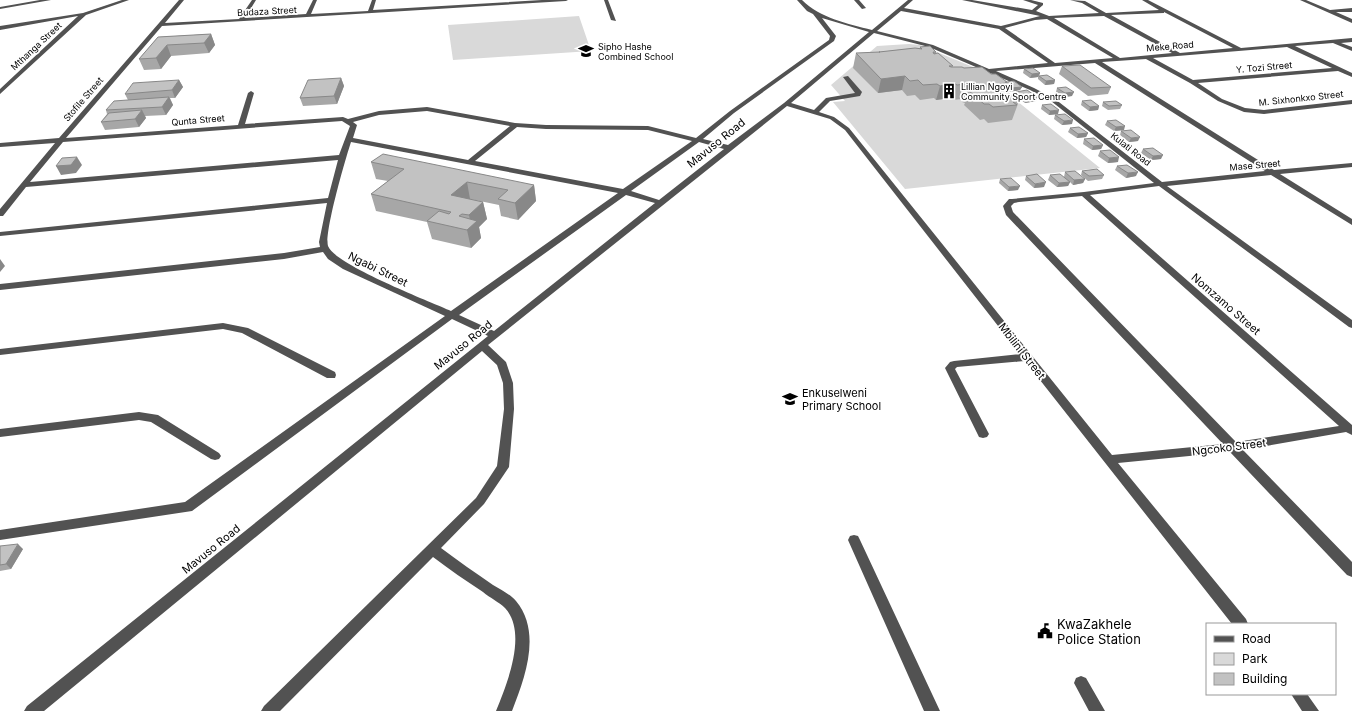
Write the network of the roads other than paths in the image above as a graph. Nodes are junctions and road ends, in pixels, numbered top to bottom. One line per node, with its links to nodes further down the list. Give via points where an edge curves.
1 (49, 0): 21 (street)
2 (127, 0): 30 (street)
3 (182, 0): 38 (street, Stofile Street)
4 (254, 0): 35 (street)
5 (315, 0): 33 (street)
6 (374, 0): 27 (street)
7 (434, 0): 22 (street)
8 (554, 0): 9 (street, Budaza Street); 20 (street, Budaza Street)
9 (566, 0)
10 (606, 0): 36 (street)
11 (799, 0): 31 (street)
12 (856, 0): 23 (street)
13 (911, 0): 24 (street, Mavuso Road)
14 (964, 0): 28 (street)
15 (1025, 0): 28 (street, via 1042,4)
16 (1072, 0): 19 (street)
17 (1144, 0): 26 (street)
18 (1302, 0): 29 (street)
19 (1084, 1): 32 (street)
20 (493, 2): 22 (street, Budaza Street)
21 (0, 8)
22 (433, 8): 27 (street, Budaza Street)
23 (864, 8)
24 (900, 9): 40 (street); 41 (street, Mavuso Road)
25 (1352, 10): 29 (street)
26 (1164, 11): 32 (street); 45 (street)
27 (370, 12): 33 (street, Budaza Street)
28 (1033, 12): 34 (street)
29 (1330, 12): 37 (street)
30 (84, 14): 39 (street); 57 (street, Mthanga Street)
31 (816, 14): 41 (street, Kulati Road, via 840,23); 66 (street, via 833,36 832,40)
32 (1107, 14): 34 (street); 47 (street)
33 (308, 16): 35 (street, Budaza Street)
34 (1048, 17): 40 (street, via 1029,19); 49 (street)
35 (241, 20): 38 (street, Budaza Street)
36 (614, 20)
37 (1352, 21)
38 (160, 25): 67 (street, Stofile Street)
39 (0, 28)
40 (1001, 28): 51 (street)
41 (875, 31): 53 (street, Kulati Road, via 931,46); 60 (street, Mavuso Road)
42 (1352, 40): 43 (street, Meke Road)
43 (1333, 41): 44 (street, Meke Road); 46 (street)
44 (1287, 45): 45 (street, Meke Road); 52 (street, M. Sixhonkxo Street)
45 (1239, 49): 47 (street, Meke Road)
46 (1352, 49)
47 (1178, 54): 48 (street, Meke Road)
48 (1147, 57): 49 (street, Meke Road); 56 (street, M. Sixhonkxo Street)
49 (1118, 59): 50 (street, Meke Road)
50 (1096, 61): 51 (street, Meke Road); 73 (street)
51 (1053, 64): 53 (street, Meke Road)
52 (1338, 69): 54 (street, M. Sixhonkxo Street); 56 (street, Y. Tozi Street)
53 (990, 70): 74 (street, Kulati Road, via 1053,100)
54 (1352, 76)
55 (846, 77): 61 (street, via 859,92 858,95 828,99)
56 (1192, 82): 59 (street, M. Sixhonkxo Street, via 1230,105 1254,112)
57 (0, 92)
58 (251, 93): 64 (street)
59 (1352, 102)
60 (786, 104): 61 (street, Mbilini Street); 69 (street, Mavuso Road)
61 (816, 112): 90 (street, Mbilini Street, via 832,118 847,129)
62 (347, 121): 63 (street, via 379,113 427,109); 64 (street, Qunta Street, via 336,118); 65 (street, via 354,126)
63 (515, 125): 66 (street, via 640,127); 71 (street)
64 (240, 126): 67 (street, Qunta Street)
65 (349, 139): 70 (street); 71 (street)
66 (699, 139): 69 (street); 76 (street)
67 (61, 140): 68 (street, Qunta Street); 75 (street, Stofile Street)
68 (0, 145)
69 (730, 148): 79 (street, Mavuso Road)
70 (342, 157): 75 (street); 78 (street)
71 (470, 162): 76 (street)
72 (1351, 165): 73 (street, Mase Street)
73 (1275, 173): 74 (street, Mase Street); 81 (street)
74 (1160, 184): 77 (street, Mase Street); 86 (street, Kulati Road)
75 (25, 185): 80 (street, Stofile Street)
76 (625, 192): 79 (street); 85 (street)
77 (1084, 194): 92 (street, Nomzamo Street); 95 (street, Mase Street, via 1019,200 1008,203 1007,209)
78 (331, 200): 82 (street); 83 (street)
79 (662, 203): 87 (street, Mavuso Road)
80 (0, 214)
81 (1352, 223)
82 (0, 234)
83 (324, 249): 84 (street, via 284,256); 85 (street, Ngabi Street, via 346,267)
84 (0, 287)
85 (452, 315): 87 (street, Ngabi Street); 98 (street, via 188,507)
86 (1352, 325)
87 (495, 335): 88 (street, Mavuso Road)
88 (482, 345): 100 (street, via 502,364 508,383 509,408 503,467 480,501); 105 (street, Mavuso Road)
89 (0, 352): 91 (street, via 223,326 245,330)
90 (1027, 357): 94 (street, via 954,364 950,368); 97 (street, Mbilini Street)
91 (331, 375)
92 (1351, 430): 95 (street, Ngcoko Street)
93 (0, 433): 96 (street, via 139,416 154,418)
94 (983, 434)
95 (1233, 447): 97 (street, Ngcoko Street); 101 (street)
96 (215, 456)
97 (1109, 460): 102 (street, Mbilini Street)
98 (0, 535)
99 (854, 540): 108 (street)
100 (432, 549): 106 (street); 107 (street, via 510,604 518,619 523,639 518,669)
101 (1352, 571)
102 (1240, 623)
103 (1081, 683): 109 (street)
104 (1299, 695): 110 (street)
105 (32, 711)
106 (269, 711)
107 (504, 711)
108 (932, 711)
109 (1096, 711)
110 (1311, 711)

